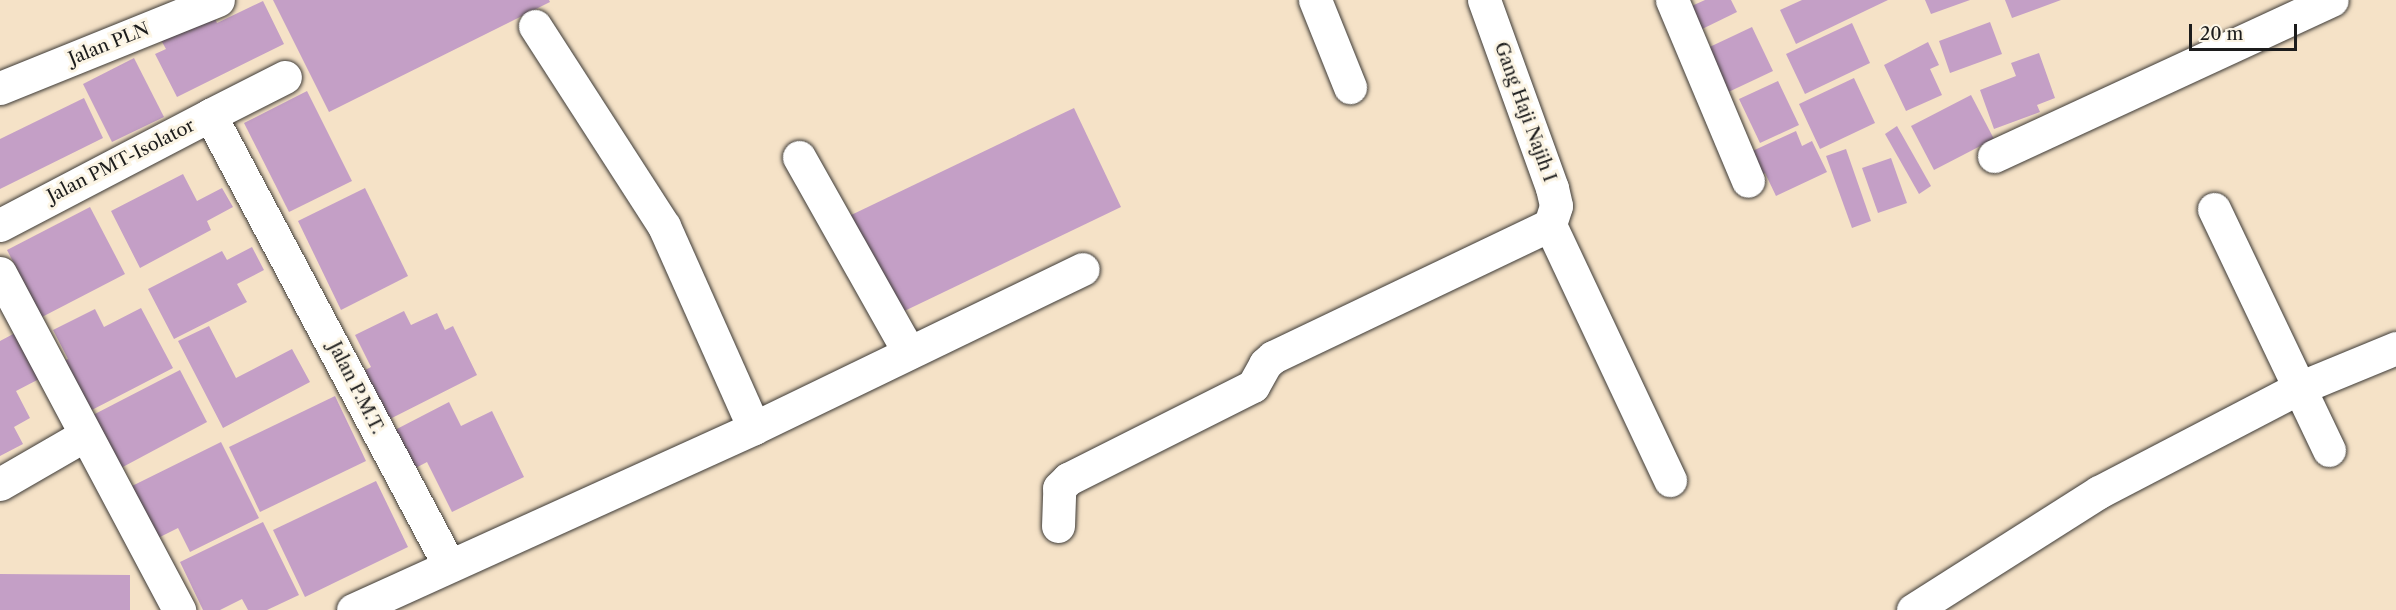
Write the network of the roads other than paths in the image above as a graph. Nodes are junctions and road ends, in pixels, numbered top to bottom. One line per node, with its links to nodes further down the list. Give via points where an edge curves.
1 (218, 0): 9 (street, Jalan PLN)
2 (1315, 0): 8 (street)
3 (1484, 0): 17 (street, Gang Haji Najih I, via 1552,188 1556,206)
4 (1672, 0): 13 (street)
5 (2323, 2): 11 (street)
6 (535, 26): 24 (street, via 664,226)
7 (285, 77): 10 (street)
8 (1350, 87)
9 (0, 88)
10 (210, 115): 15 (street, Jalan PMT-Isolator); 16 (street, Jalan PMT-Isolator)
11 (1994, 156)
12 (799, 158): 21 (street)
13 (1748, 180)
14 (2214, 209): 23 (street)
15 (263, 211): 30 (street, Jalan P.M.T.)
16 (0, 225)
17 (1551, 225): 27 (street); 29 (street, via 1273,357 1253,386 1068,479 1059,488)
18 (1083, 269): 21 (street)
19 (0, 273): 25 (street)
20 (2396, 348): 22 (street); 23 (street)
21 (909, 352): 24 (street)
22 (2396, 373)
23 (2299, 388): 26 (street); 33 (street, via 2099,492)
24 (754, 428): 30 (street)
25 (85, 435): 28 (street); 31 (street)
26 (2329, 450)
27 (1670, 480)
28 (0, 484)
29 (1058, 526)
30 (448, 565): 32 (street)
31 (179, 610)
32 (353, 610)
33 (1913, 610)

